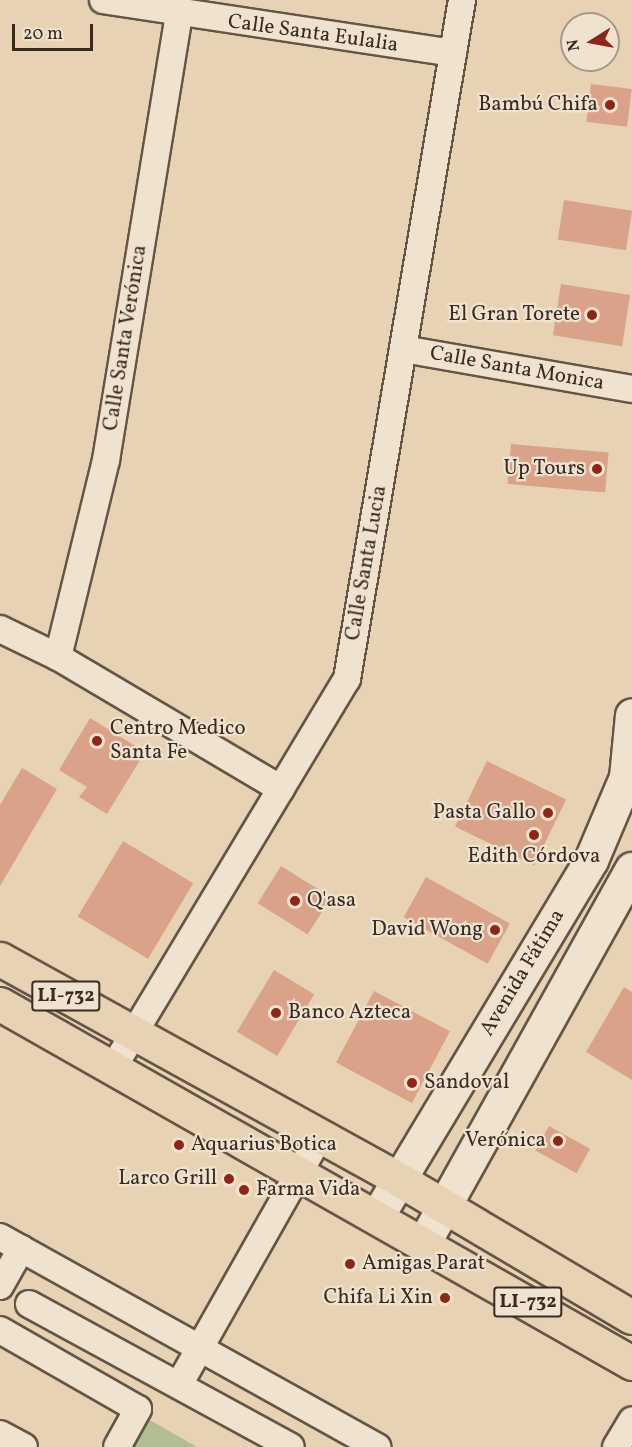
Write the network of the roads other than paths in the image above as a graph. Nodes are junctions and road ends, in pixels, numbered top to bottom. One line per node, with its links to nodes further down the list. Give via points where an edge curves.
1 (103, 0): 3 (street, Calle Santa Eulalia)
2 (462, 0): 4 (street, Calle Santa Lucia)
3 (179, 15): 4 (street, Calle Santa Eulalia); 8 (street, Calle Santa Verónica, via 106,460)
4 (453, 53): 5 (street, Calle Santa Lucia)
5 (403, 349): 6 (street, Calle Santa Monica); 10 (street, Calle Santa Lucia, via 347,679)
6 (632, 389)
7 (0, 629): 8 (street)
8 (58, 657): 10 (street)
9 (632, 715): 11 (main road, Avenida Fátima, via 626,777)
10 (281, 789): 15 (street, Calle Santa Lucia)
11 (591, 860): 12 (street); 19 (main road, Avenida Fátima)
12 (631, 876): 20 (main road, Avenida Fátima)
13 (0, 959): 15 (main road, LI-732)
14 (0, 1004): 16 (main road, LI-732)
15 (132, 1033): 16 (street, Calle Santa Lucia); 17 (main road, LI-732)
16 (113, 1068): 18 (main road, LI-732)
17 (320, 1136): 18 (street); 19 (main road, LI-732)
18 (297, 1174): 21 (main road, LI-732); 28 (street)
19 (400, 1180): 20 (main road, LI-732); 21 (main road, Avenida Fátima)
20 (444, 1207): 22 (main road, Avenida Fátima); 26 (main road, LI-732)
21 (377, 1216): 22 (main road, LI-732)
22 (424, 1242): 29 (main road, LI-732)
23 (11, 1243): 24 (street); 28 (street)
24 (0, 1286)
25 (29, 1304): 30 (street)
26 (632, 1317)
27 (0, 1330): 34 (street, via 138,1409)
28 (199, 1348): 30 (street); 36 (street)
29 (632, 1363)
30 (180, 1383): 35 (street)
31 (632, 1420): 37 (street)
32 (0, 1434): 33 (street)
33 (24, 1447)
34 (117, 1447)
35 (291, 1447)
36 (377, 1447)
37 (616, 1447)

